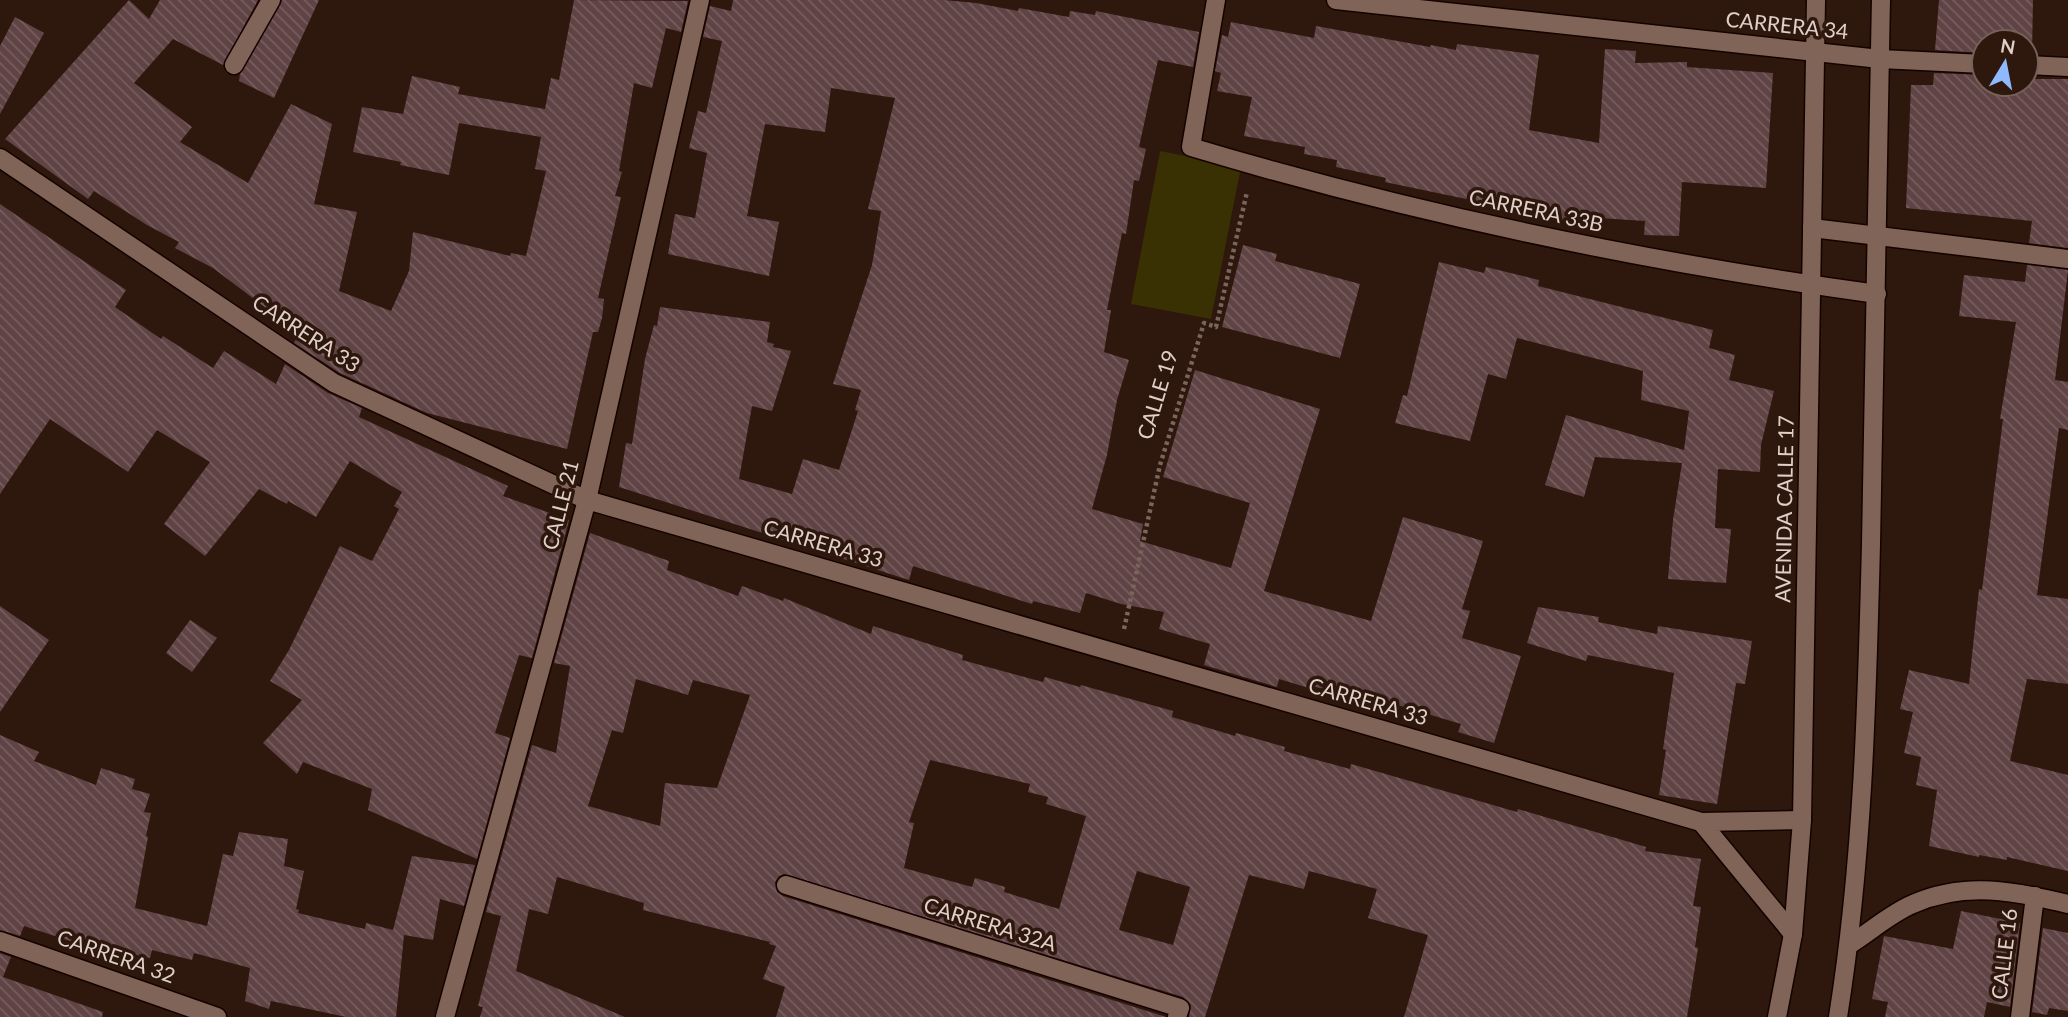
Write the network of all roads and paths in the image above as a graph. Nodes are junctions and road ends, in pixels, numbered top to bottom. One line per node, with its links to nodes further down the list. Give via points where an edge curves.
1 (271, 0): 10 (street)
2 (700, 0): 20 (street, CALLE 21)
3 (1216, 0): 14 (street, CARRERA 33B, via 1191,147)
4 (1336, 0): 7 (street, CARRERA 34)
5 (1816, 0): 7 (street, AVENIDA CALLE 17)
6 (1881, 0): 8 (street)
7 (1816, 52): 8 (street, CARRERA 34); 15 (street, AVENIDA CALLE 17)
8 (1880, 58): 9 (street, CARRERA 34); 16 (street)
9 (1970, 63)
10 (234, 65)
11 (2040, 66): 12 (street)
12 (2068, 67)
13 (0, 158): 20 (street, CARRERA 33, via 334,383)
14 (1253, 166): 18 (street, CARRERA 33B, via 1606,250); 21 (path, CALLE 19, via 1216,327 1204,323 1160,466)
15 (1812, 228): 16 (street); 18 (street, AVENIDA CALLE 17)
16 (1878, 236): 17 (street); 19 (street)
17 (2068, 259)
18 (1812, 285): 19 (street, CARRERA 33B); 22 (street, AVENIDA CALLE 17)
19 (1877, 294): 29 (street, via 1866,743)
20 (587, 500): 21 (street, CARRERA 33); 32 (street, CALLE 21)
21 (1118, 653): 23 (street, CARRERA 33)
22 (1802, 820): 23 (street, CARRERA 33); 27 (street, AVENIDA CALLE 17)
23 (1701, 822): 27 (street)
24 (786, 885): 30 (street, CARRERA 32A)
25 (2035, 896): 26 (street); 29 (street, via 1972,889 1943,894 1912,904); 35 (street, CALLE 16)
26 (2068, 904)
27 (1793, 934): 33 (street, AVENIDA CALLE 17)
28 (0, 940): 31 (street, CARRERA 32)
29 (1849, 945): 34 (street)
30 (1178, 1012)
31 (218, 1017)
32 (445, 1017)
33 (1777, 1017)
34 (1838, 1017)
35 (2020, 1017)

